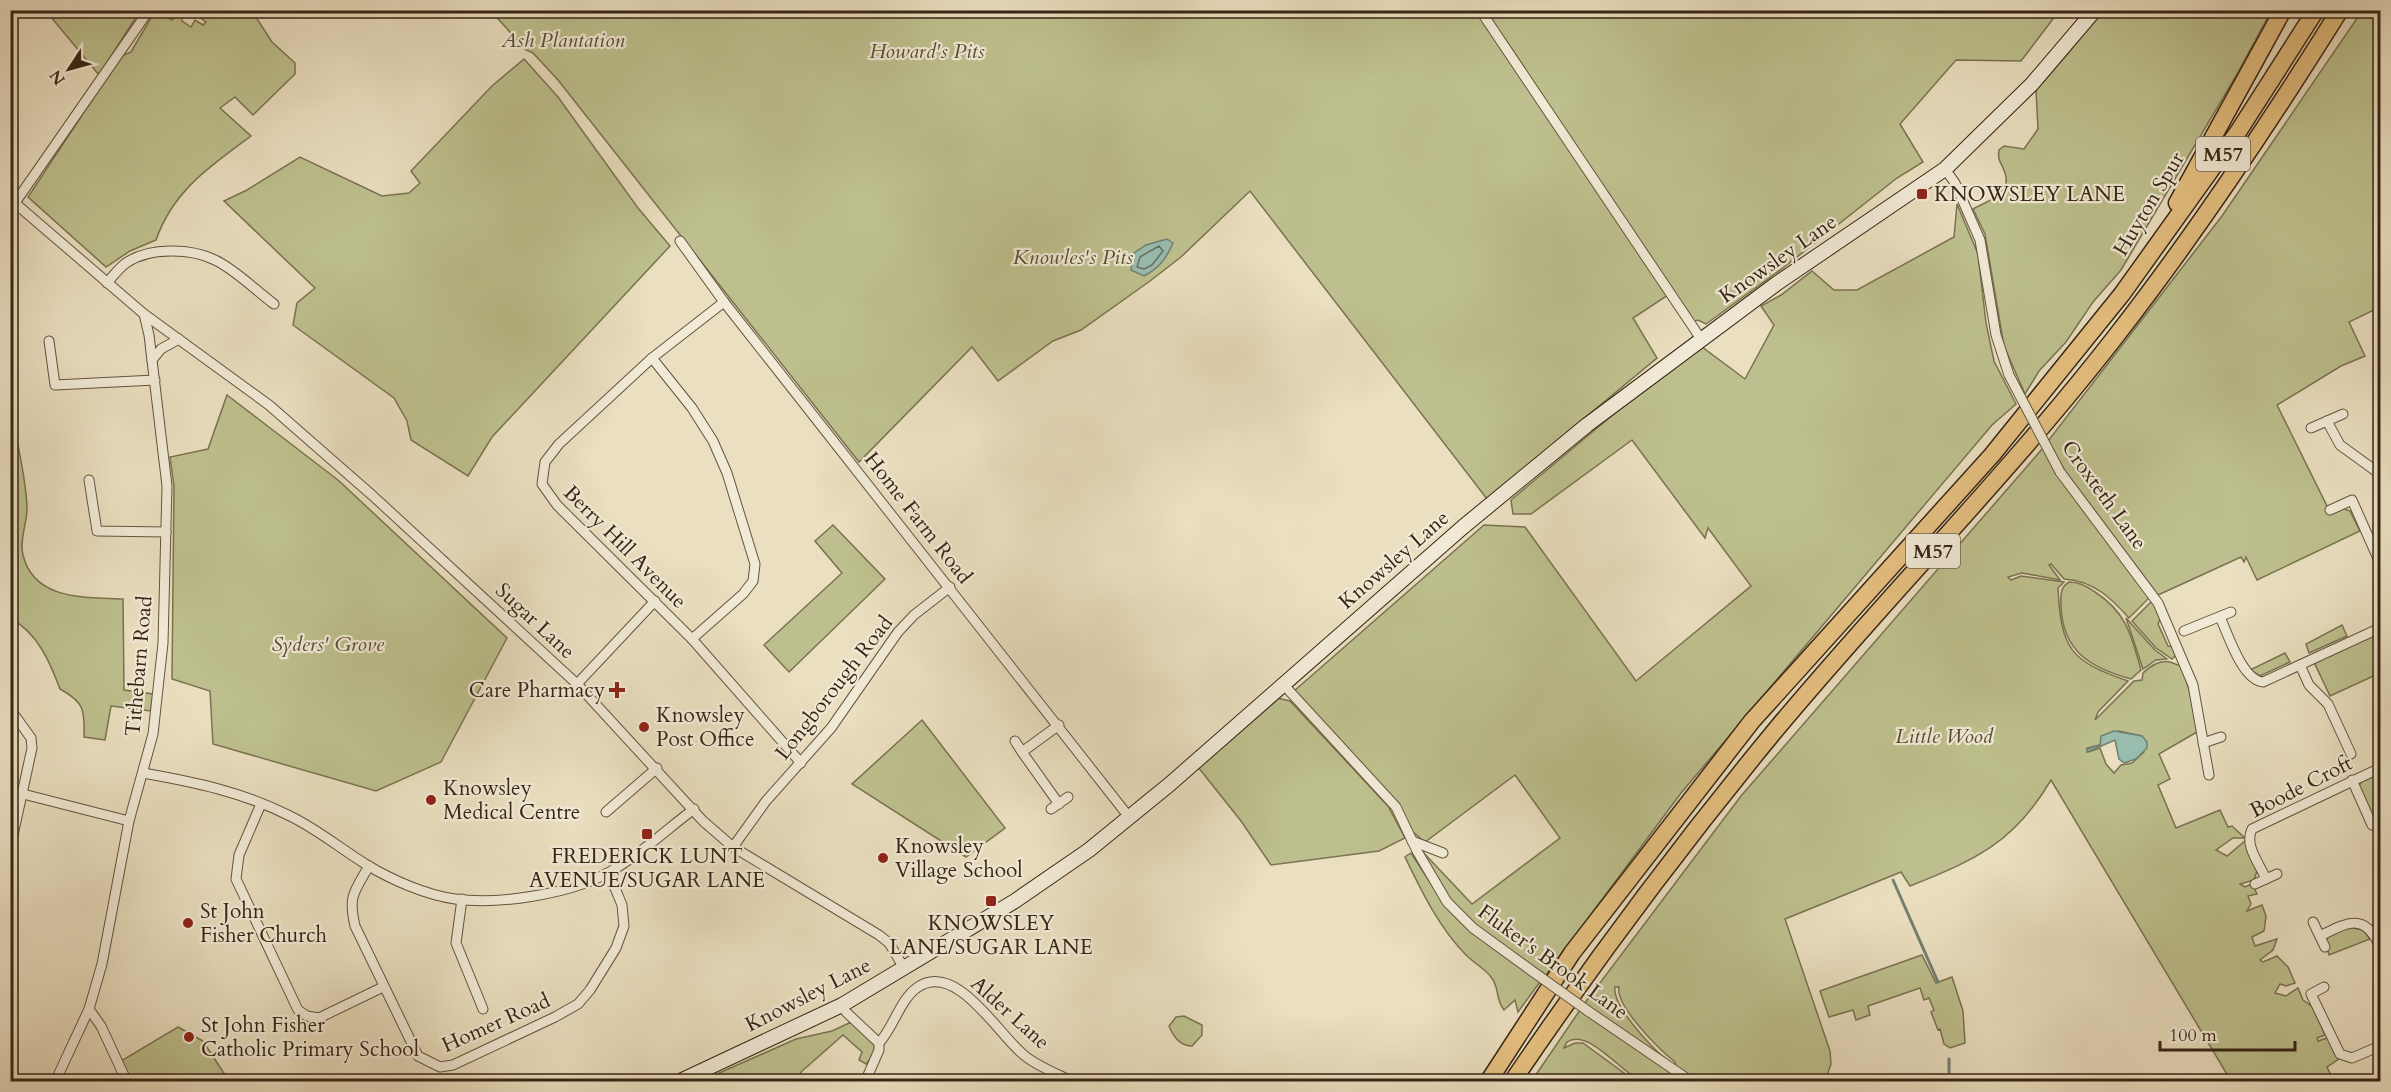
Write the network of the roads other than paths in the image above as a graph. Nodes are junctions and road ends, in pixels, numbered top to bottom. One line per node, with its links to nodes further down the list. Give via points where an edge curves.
1 (149, 10): 8 (street)
2 (1480, 10): 16 (street)
3 (2095, 10): 7 (main road, Knowsley Lane, via 2032,84)
4 (2283, 10): 11 (highway, Huyton Spur / M57, via 2185,189)
5 (2316, 10): 11 (highway, M57, via 2226,149)
6 (2340, 10): 88 (highway, M57, via 2193,234 2115,338 2015,459 1774,732 1595,961)
7 (1945, 169): 16 (main road, Knowsley Lane); 43 (street, Croxteth Lane, bridge, via 1980,240 1996,334 2009,375 2060,472 2158,603 2193,685)
8 (13, 207): 10 (street, Sugar Lane)
9 (680, 241): 12 (street, Home Farm Road)
10 (107, 283): 13 (street, via 126,262 169,251 189,252 216,260); 14 (street, Sugar Lane)
11 (2122, 294): 87 (highway, M57, via 1992,454 1752,721 1572,953)
12 (724, 302): 18 (street, Berry Hill Avenue); 29 (street, Home Farm Road)
13 (274, 304)
14 (144, 314): 15 (street, Sugar Lane); 19 (street, Tithebarn Road)
15 (179, 339): 19 (street, via 161,349); 38 (street, Sugar Lane, via 289,421)
16 (1701, 339): 37 (main road, Knowsley Lane, via 1587,425)
17 (49, 341): 20 (street, via 55,386)
18 (652, 358): 30 (street, Berry Hill Avenue, via 550,453 542,478 549,496); 35 (street, via 713,441 755,564 753,581 743,594)
19 (152, 360): 20 (street, Tithebarn Road)
20 (155, 380): 27 (street, Tithebarn Road, via 167,486)
21 (2343, 414): 22 (street)
22 (2327, 421): 23 (street); 24 (street, via 2340,446)
23 (2311, 428)
24 (2380, 474)
25 (89, 480): 27 (street, via 97,531)
26 (2330, 510): 28 (street, via 2352,500)
27 (166, 532): 49 (street, Tithebarn Road, via 163,643 153,734)
28 (2379, 557)
29 (950, 587): 40 (street, Home Farm Road); 46 (street, Longborough Road, via 898,632 831,728)
30 (655, 601): 35 (street, Berry Hill Avenue); 38 (street)
31 (2231, 612): 32 (street)
32 (2220, 617): 34 (street); 36 (street, via 2246,673 2256,681 2269,680)
33 (2380, 628): 36 (street)
34 (2184, 631)
35 (692, 639): 46 (street, Berry Hill Avenue)
36 (2300, 665): 45 (street, Boode Croft, via 2308,685 2328,704)
37 (1282, 683): 57 (main road, Knowsley Lane); 60 (street, Fluker's Brook Lane, via 1396,807)
38 (577, 684): 47 (street, Sugar Lane)
39 (10, 710): 52 (street, via 31,738)
40 (1059, 725): 44 (street); 57 (street, Home Farm Road)
41 (2221, 737): 43 (street)
42 (1014, 741): 44 (street)
43 (2204, 743): 50 (street, Croxteth Lane)
44 (1022, 752): 53 (street, via 1055,806)
45 (2351, 754)
46 (801, 763): 61 (street, Longborough Road, via 766,801)
47 (657, 768): 55 (street, Sugar Lane); 56 (street)
48 (2380, 768): 51 (street, Boode Croft)
49 (143, 772): 54 (street, via 205,784); 58 (street, Tithebarn Road)
50 (2209, 775)
51 (2352, 780): 59 (street); 67 (street, Boode Croft, via 2252,829 2250,846)
52 (23, 794): 58 (street); 62 (street)
53 (1068, 796)
54 (261, 804): 64 (street, via 291,816); 75 (street, via 239,855 236,879 298,1010 320,1018)
55 (694, 809): 61 (street, Sugar Lane); 65 (street)
56 (606, 813)
57 (1130, 817): 74 (main road, Knowsley Lane, via 1015,901)
58 (129, 821): 78 (street, Tithebarn Road, via 102,964)
59 (2372, 825)
60 (1412, 841): 63 (street); 89 (street, Fluker's Brook Lane, bridge, via 1447,902 1473,928)
61 (733, 847): 74 (street, Sugar Lane, via 879,935 889,943)
62 (10, 849)
63 (1443, 853)
64 (369, 866): 69 (street, via 420,890); 75 (street, Homer Road, via 352,894 350,906)
65 (605, 874): 69 (street, via 553,892); 75 (street, Homer Road, via 622,905 624,926 616,948 578,1004 555,1017 453,1065 440,1067 418,1056)
66 (2277, 874): 67 (street)
67 (2266, 879): 68 (street)
68 (2254, 884)
69 (462, 899): 79 (street, via 456,943)
70 (2313, 922): 71 (street)
71 (2320, 936): 72 (street); 73 (street, via 2346,924 2362,924 2372,930)
72 (2325, 947)
73 (2380, 947)
74 (904, 968): 77 (main road, Knowsley Lane)
75 (383, 987)
76 (2324, 987): 81 (street, via 2308,995 2340,1054 2352,1058)
77 (842, 1005): 80 (street); 84 (main road, Knowsley Lane)
78 (89, 1009): 82 (street, Tithebarn Road); 83 (street)
79 (483, 1009)
80 (879, 1043): 85 (street, Alder Lane); 86 (street, Alder Lane, via 911,993 927,982 944,982 975,1003 1022,1054)
81 (2380, 1046)
82 (55, 1082)
83 (127, 1082)
84 (678, 1082)
85 (866, 1082)
86 (1074, 1082)
87 (1488, 1082)
88 (1512, 1082)
89 (1692, 1082)

